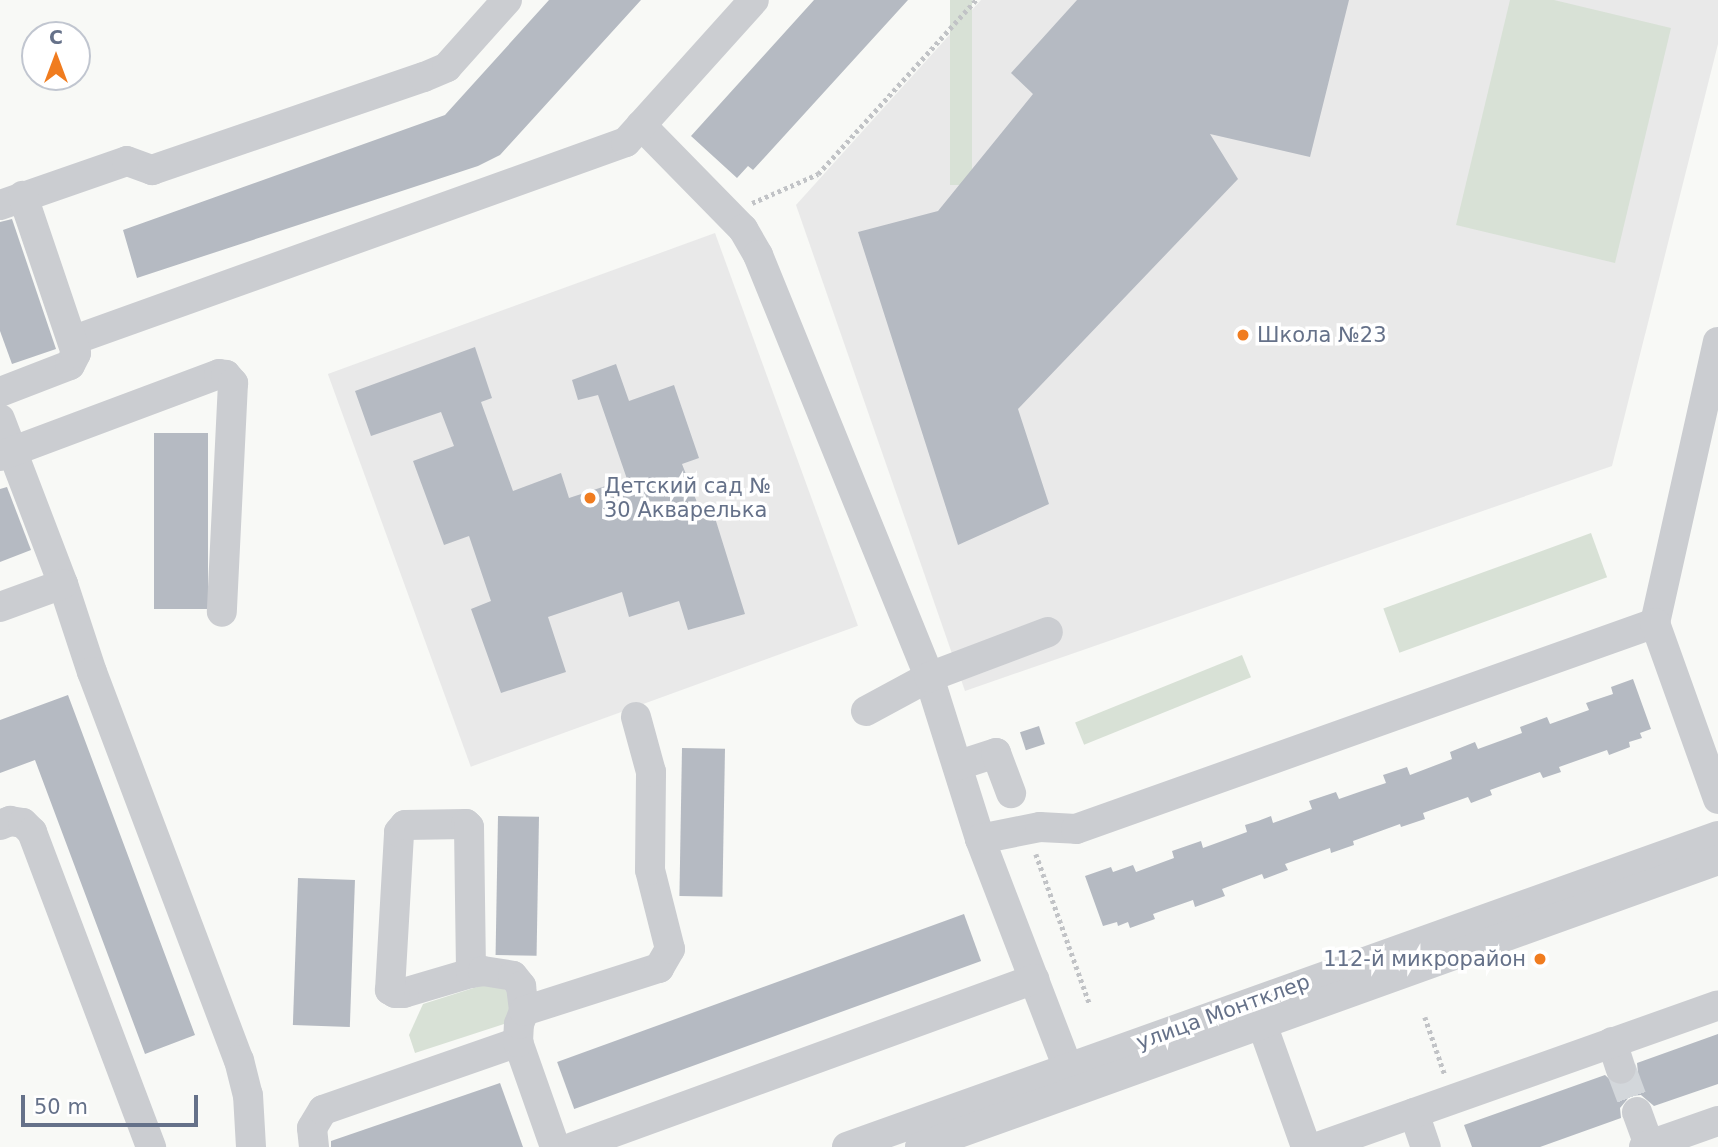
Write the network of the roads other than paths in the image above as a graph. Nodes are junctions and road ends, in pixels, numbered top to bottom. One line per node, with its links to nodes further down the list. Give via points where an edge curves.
1 (507, 0): 4 (street, via 447,67 424,77 152,170 127,161)
2 (754, 0): 3 (street)
3 (641, 125): 5 (street, via 626,142); 15 (street, via 743,229 758,255)
4 (12, 200): 5 (street)
5 (74, 340): 7 (street, via 76,353 70,365)
6 (1718, 342): 13 (street)
7 (0, 392)
8 (0, 419): 9 (street)
9 (6, 454): 10 (street); 12 (street, via 226,375 233,383)
10 (63, 584): 11 (street); 37 (street, via 239,1060 248,1095)
11 (0, 607)
12 (222, 612)
13 (1655, 623): 20 (street); 23 (street, via 1076,829 1040,827)
14 (1048, 632): 15 (street)
15 (929, 677): 16 (street); 18 (street)
16 (866, 711)
17 (636, 717): 28 (street, via 651,772 649,861 669,941 667,957 659,968)
18 (958, 765): 19 (street, via 996,753); 23 (street)
19 (1011, 793)
20 (1718, 799)
21 (0, 825): 36 (street, via 23,823 32,832)
22 (1718, 836): 31 (street, улица Монтклер)
23 (980, 839): 26 (street)
24 (1718, 860): 29 (street, улица Монтклер)
25 (471, 973): 25 (street, via 404,993 390,990 399,832 405,825 466,824 471,832); 28 (street, via 513,976 521,986)
26 (1034, 979): 31 (street); 40 (street)
27 (1718, 1005): 33 (street, via 1617,1056)
28 (524, 1011): 30 (street)
29 (1262, 1024): 42 (street, улица Монтклер); 43 (street)
30 (518, 1042): 38 (street, via 323,1110 312,1128); 39 (street)
31 (1068, 1068): 41 (street, улица Монтклер)
32 (1637, 1112): 35 (street)
33 (1414, 1113): 44 (street); 45 (street)
34 (1718, 1121): 35 (street)
35 (1646, 1146)
36 (151, 1147)
37 (251, 1147)
38 (314, 1147)
39 (555, 1147)
40 (573, 1147)
41 (847, 1147)
42 (920, 1147)
43 (1306, 1147)
44 (1318, 1147)
45 (1426, 1147)

